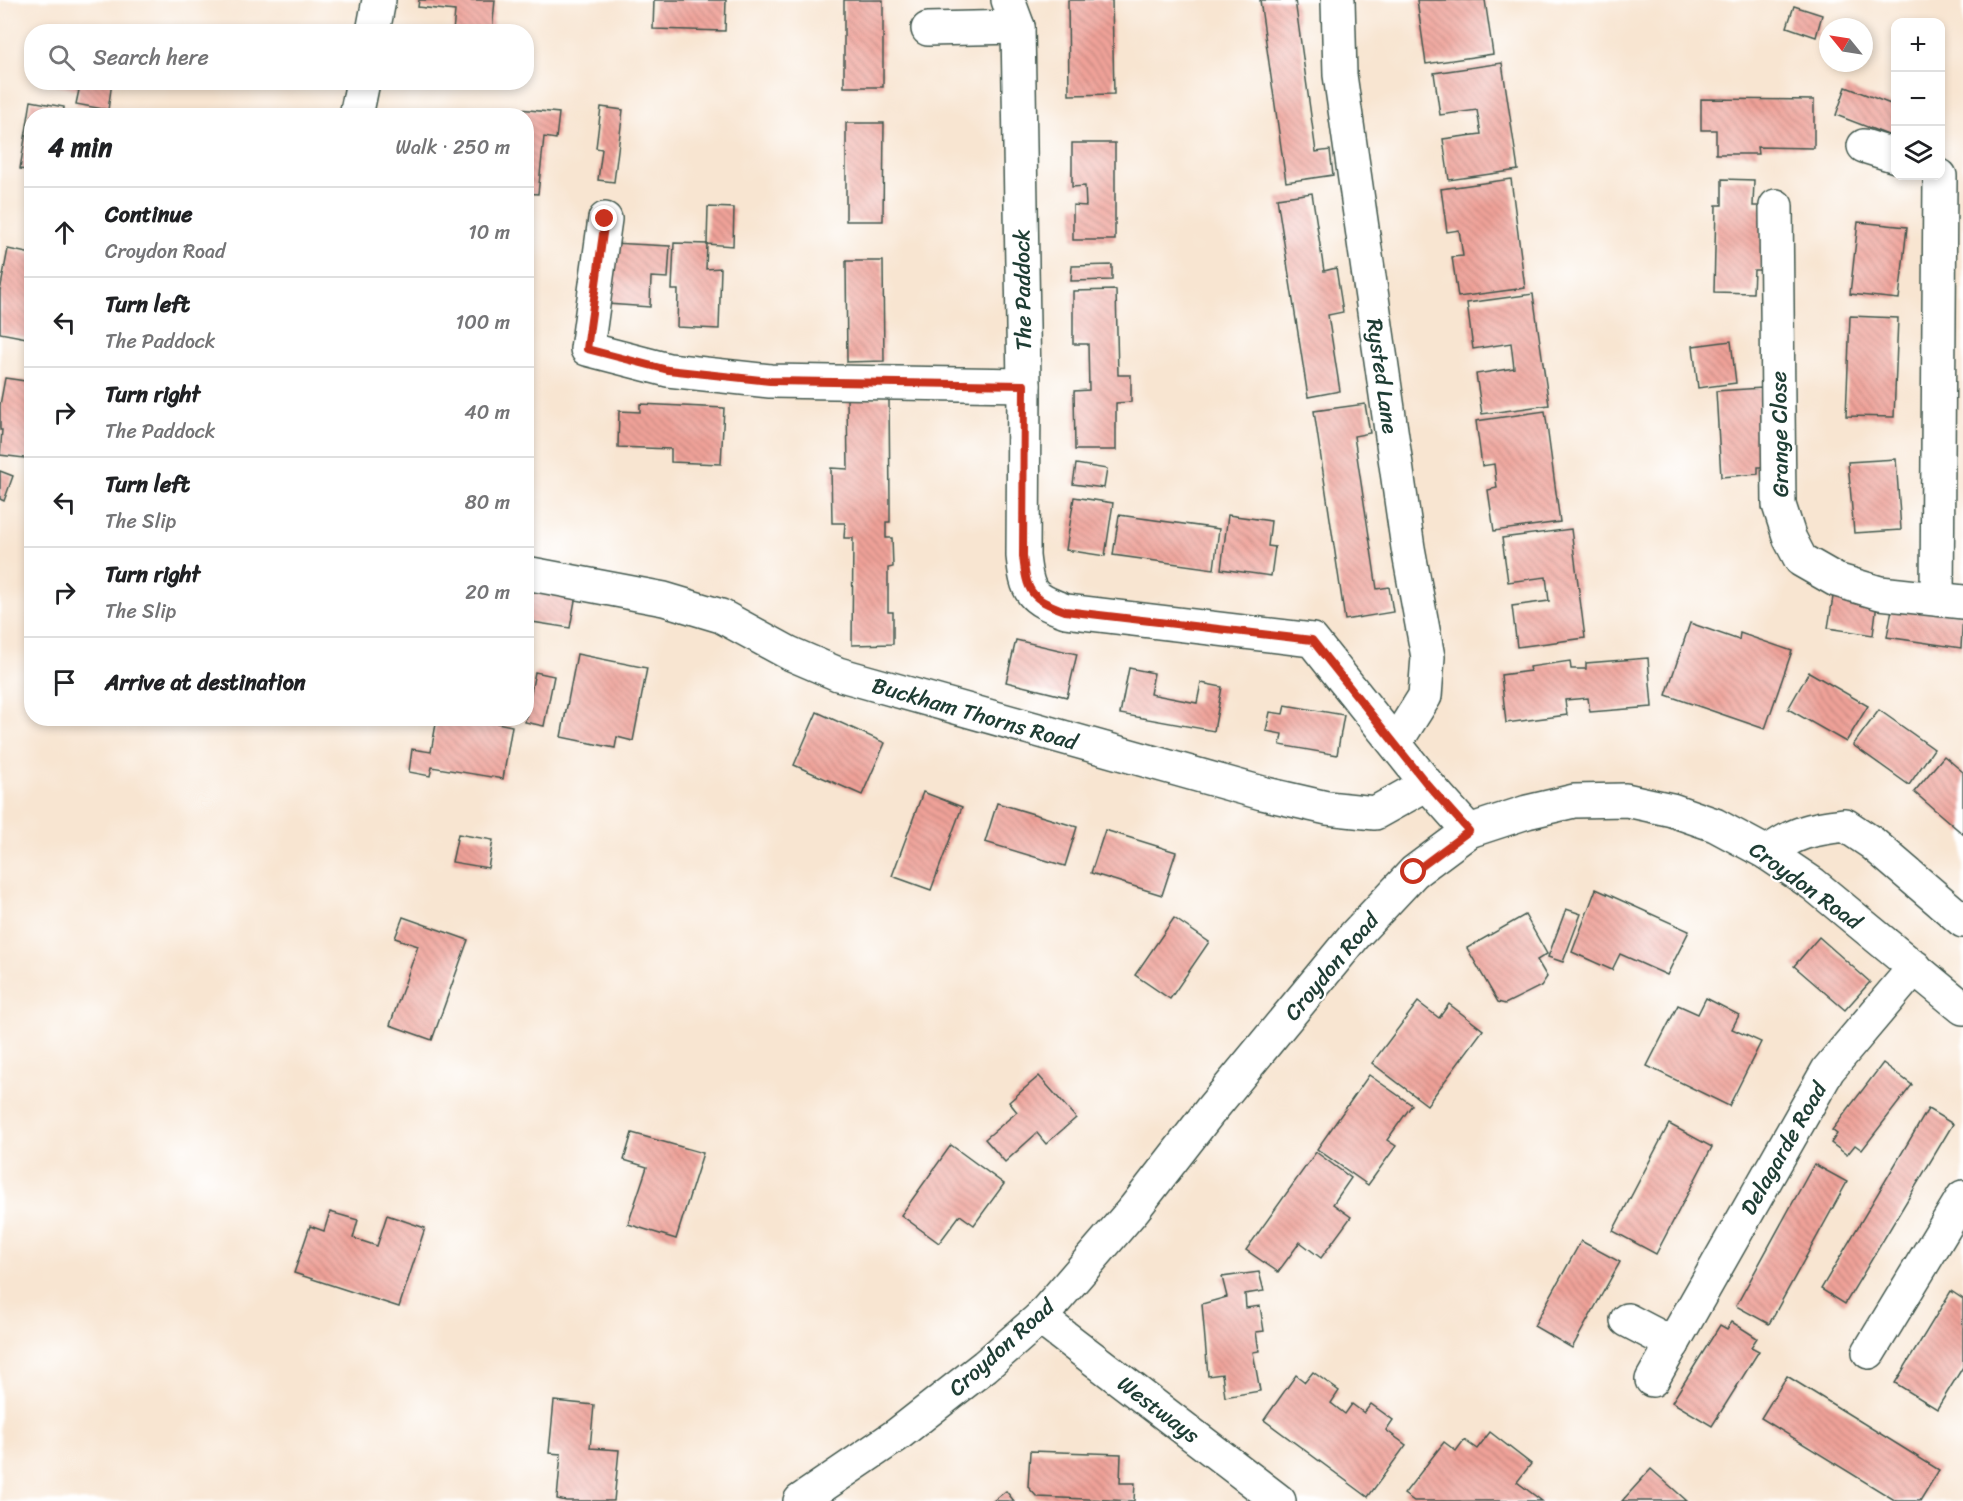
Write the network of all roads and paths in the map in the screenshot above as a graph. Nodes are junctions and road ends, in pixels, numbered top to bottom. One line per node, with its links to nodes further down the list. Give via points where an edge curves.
1 (379, 0): 4 (street)
2 (1338, 0): 18 (street, Rysted Lane, via 1340,75 1408,548 1428,657 1425,696)
3 (1013, 14): 5 (street, The Paddock); 15 (street, The Paddock)
4 (374, 24)
5 (928, 29)
6 (361, 90): 7 (street)
7 (358, 108)
8 (1864, 146): 9 (street)
9 (1891, 154)
10 (1963, 167): 11 (street)
11 (1945, 170)
12 (1940, 180): 17 (street)
13 (1776, 206): 17 (street, Grange Close, via 1779,505 1790,539 1801,560 1836,580 1880,593)
14 (605, 219): 15 (street, via 587,349 668,370 770,381)
15 (1024, 385): 18 (street, The Paddock, via 1023,556 1026,584 1042,602 1065,611 1312,640)
16 (534, 575): 19 (street, Buckham Thorns Road, via 664,599 721,616 838,674 1262,793 1327,808 1375,813)
17 (1950, 600)
18 (1393, 740): 19 (street, The Paddock)
19 (1427, 784): 20 (street, The Paddock)
20 (1469, 831): 21 (street, Croydon Road, via 1574,801 1626,800 1715,825); 26 (street, Croydon Road, via 1414,872 1355,935 1134,1209)
21 (1767, 853): 22 (street, via 1784,840 1810,830 1845,825 1872,843); 23 (street, Croydon Road, via 1813,884)
22 (1963, 921)
23 (1915, 967): 24 (street, Croydon Road); 28 (street, Delagarde Road, via 1828,1070)
24 (1963, 1008)
25 (1963, 1197): 29 (street)
26 (1040, 1318): 31 (street, Croydon Road, via 897,1435); 32 (street, Westways)
27 (1627, 1320): 28 (street)
28 (1673, 1344): 30 (street, Delagarde Road)
29 (1869, 1352)
30 (1652, 1380)
31 (800, 1501)
32 (1279, 1501)

